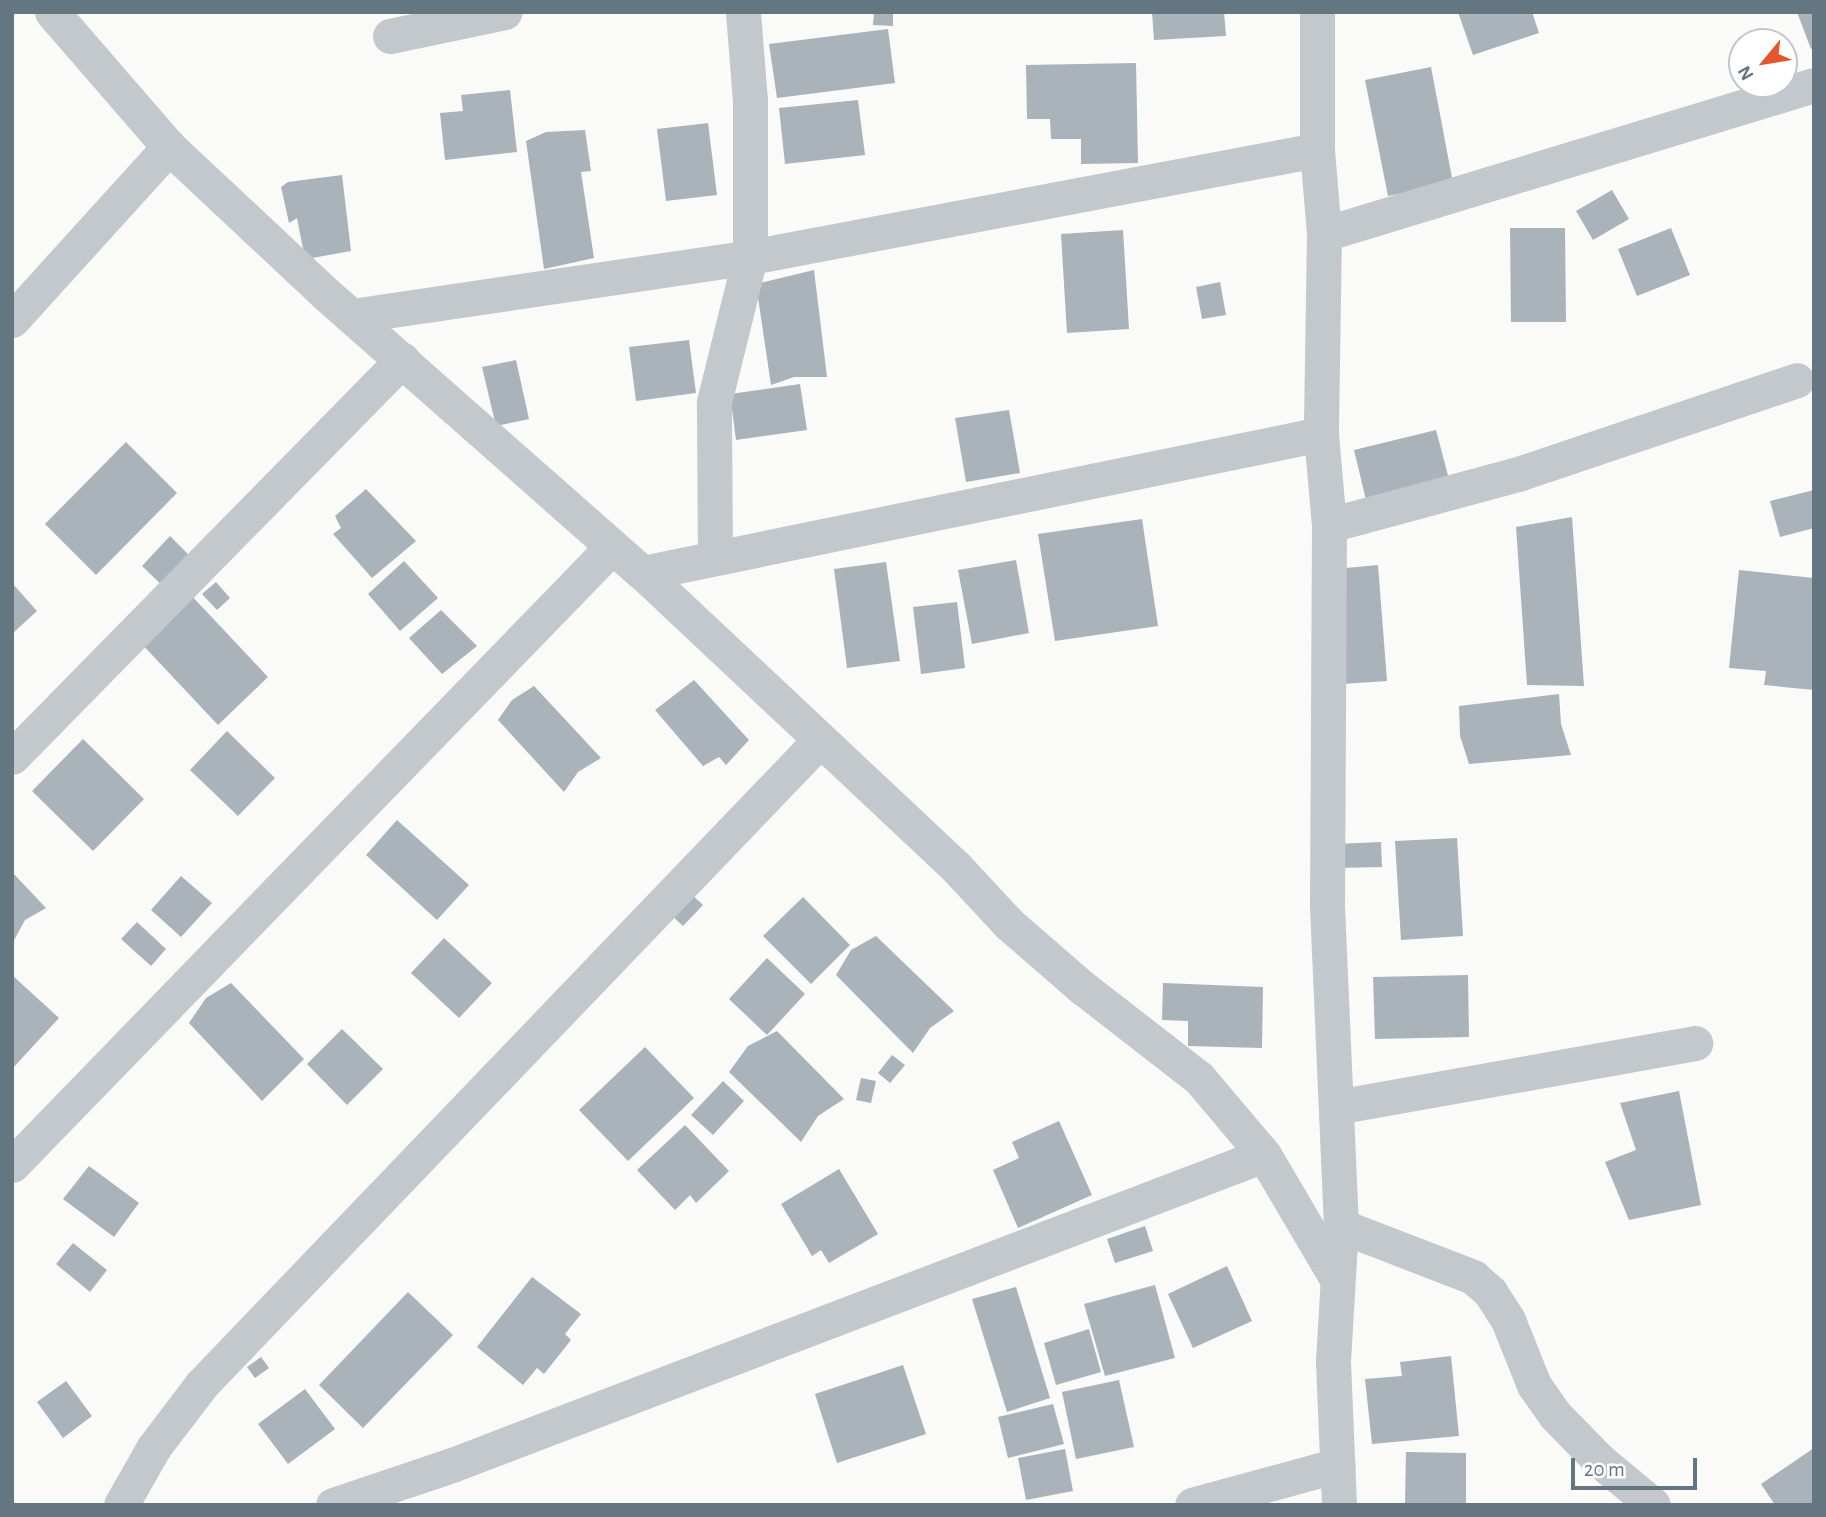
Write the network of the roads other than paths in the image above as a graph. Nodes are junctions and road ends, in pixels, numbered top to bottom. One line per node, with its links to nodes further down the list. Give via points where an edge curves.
1 (52, 12): 7 (street)
2 (505, 12): 5 (street)
3 (743, 12): 10 (street, via 750,102)
4 (1317, 12): 8 (street)
5 (390, 36)
6 (1814, 85): 9 (street)
7 (169, 147): 11 (street); 12 (street)
8 (1317, 150): 9 (street); 10 (street)
9 (1324, 234): 15 (street)
10 (750, 257): 11 (street); 18 (street, via 714,402)
11 (352, 316): 13 (street)
12 (12, 320)
13 (402, 360): 17 (street); 21 (street)
14 (1797, 380): 16 (street, via 1518,474)
15 (1321, 434): 16 (street); 18 (street)
16 (1329, 526): 23 (street, via 1327,893)
17 (612, 547): 19 (street); 25 (street)
18 (715, 558): 19 (street)
19 (643, 573): 20 (street)
20 (819, 741): 24 (street, via 956,867 1010,924 1083,988 1199,1078); 29 (street, via 202,1384 154,1447)
21 (12, 757)
22 (1695, 1044): 23 (street)
23 (1336, 1107): 26 (street)
24 (1264, 1155): 27 (street); 30 (street, via 452,1465)
25 (12, 1165)
26 (1341, 1226): 27 (street); 33 (street, via 1473,1277 1490,1292 1508,1320 1534,1385 1555,1415)
27 (1337, 1279): 28 (street, via 1333,1362)
28 (1338, 1465): 31 (street); 32 (street)
29 (121, 1505)
30 (333, 1505)
31 (1192, 1505)
32 (1339, 1505)
33 (1653, 1505)

